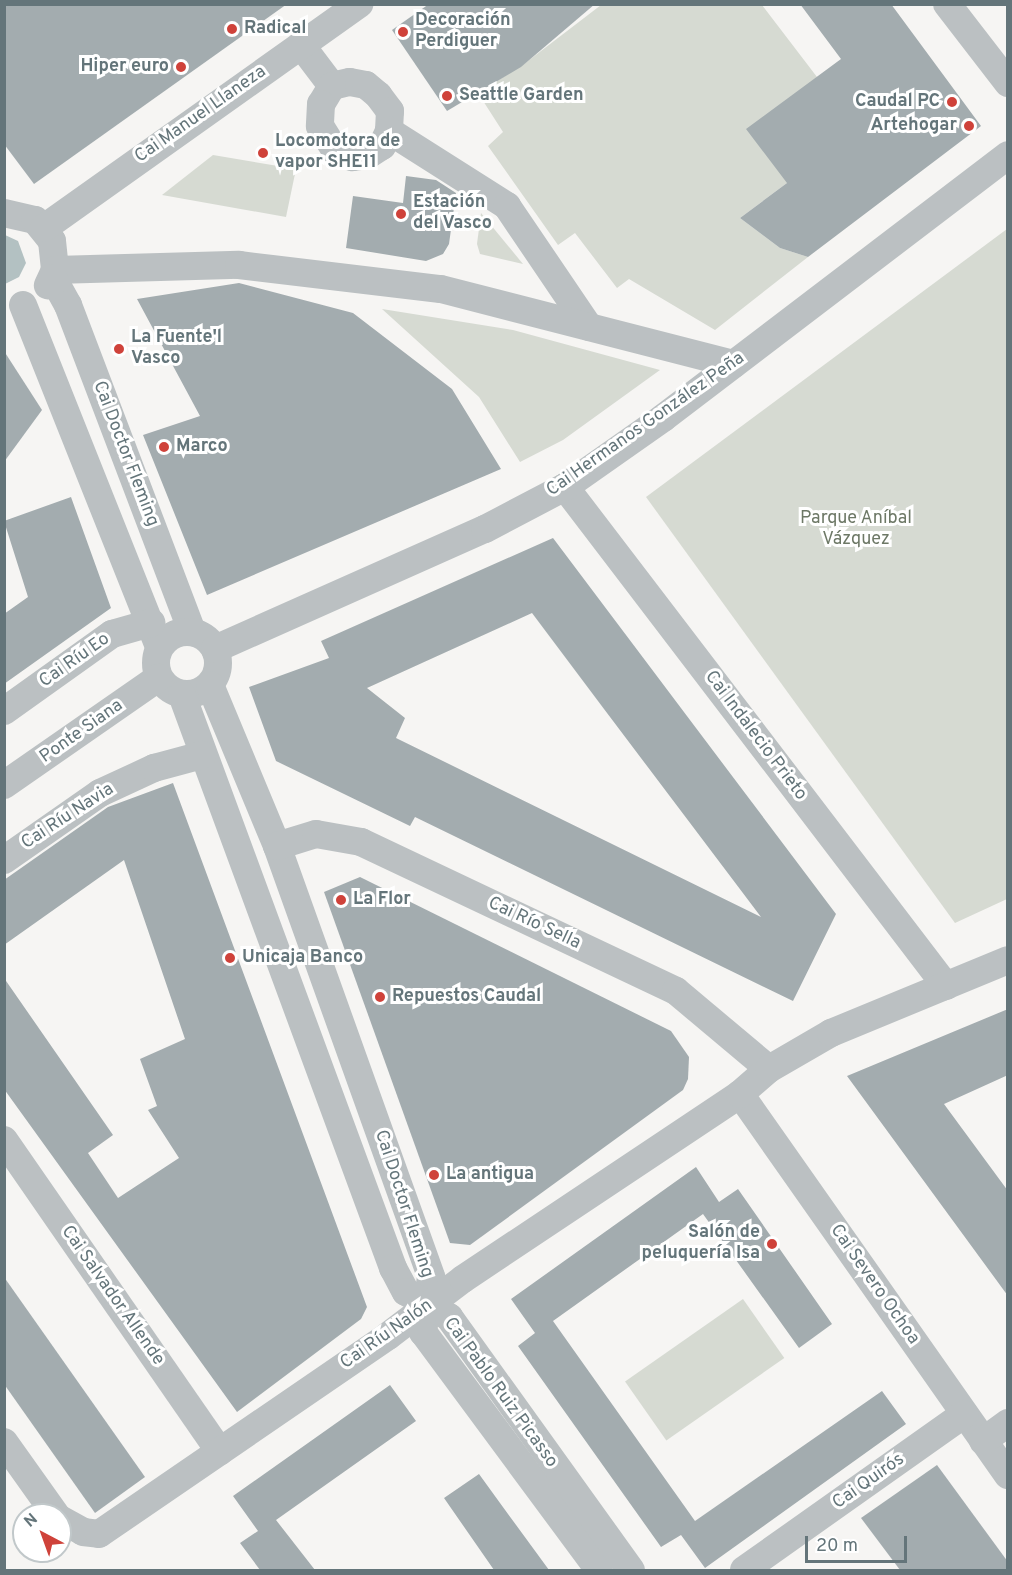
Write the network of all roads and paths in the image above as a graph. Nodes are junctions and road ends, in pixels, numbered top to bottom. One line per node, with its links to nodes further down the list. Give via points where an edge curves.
1 (359, 4): 3 (street, Cai Manuel Llaneza)
2 (947, 4): 4 (street)
3 (301, 45): 5 (street); 9 (street, Cai Manuel Llaneza)
4 (1008, 83)
5 (332, 86): 6 (street, via 350,82 372,90 390,111); 6 (street, via 321,104 320,126 337,153 352,157 368,155 382,146)
6 (389, 131): 12 (street, via 507,206)
7 (1008, 155): 13 (street, Cai Hermanos González Peña)
8 (7, 208): 9 (street)
9 (44, 228): 10 (street, Cai Doctor Fleming, via 56,255)
10 (54, 274): 11 (street, via 44,291); 12 (street, via 239,265 441,289); 15 (street, Cai Doctor Fleming)
11 (14, 306): 16 (street, Cai Doctor Fleming)
12 (589, 327): 13 (street)
13 (734, 364): 14 (street, Cai Hermanos González Peña)
14 (565, 487): 17 (street, Cai Hermanos González Peña, via 485,529); 27 (street, Cai Indalecio Prieto)
15 (192, 632): 16 (street); 17 (street)
16 (155, 635): 18 (street, Cai Doctor Fleming, via 155,668); 21 (street, Cai Ríu Eo, via 112,634)
17 (215, 649): 19 (street, via 218,668)
18 (159, 678): 20 (street, via 164,686); 23 (street, Ponte Siana)
19 (210, 685): 20 (street); 24 (street, Cai Doctor Fleming)
20 (182, 695): 22 (street, Cai Doctor Fleming)
21 (4, 711)
22 (202, 755): 25 (street, Cai Ríu Navia, via 154,768 100,793); 31 (street, Cai Doctor Fleming, via 393,1268 406,1292)
23 (4, 785)
24 (277, 846): 28 (street, Cai Río Sella, via 316,834 361,842 676,991); 31 (street, Cai Doctor Fleming, via 431,1277)
25 (4, 860)
26 (1008, 960): 27 (street, Cai Ríu Nalón)
27 (946, 986): 28 (street, Cai Ríu Nalón, via 831,1033)
28 (769, 1069): 29 (street, Cai Ríu Nalón)
29 (740, 1094): 31 (street, Cai Ríu Nalón); 32 (street, Cai Severo Ochoa)
30 (4, 1140): 36 (street, Cai Salvador Allende)
31 (428, 1306): 36 (street, Cai Ríu Nalón); 41 (street, Cai Pablo Ruiz Picasso, via 423,1332); 42 (street, Cai Pablo Ruiz Picasso, via 449,1317)
32 (964, 1414): 34 (street, Cai Severo Ochoa); 40 (street, Cai Quirós)
33 (1008, 1423): 34 (street)
34 (983, 1441): 37 (street, Cai Severo Ochoa)
35 (4, 1442): 38 (street)
36 (220, 1452): 39 (street, Cai Ríu Nalón, via 99,1534)
37 (1008, 1475)
38 (47, 1503)
39 (72, 1526)
40 (748, 1569)
41 (598, 1570)
42 (631, 1570)

